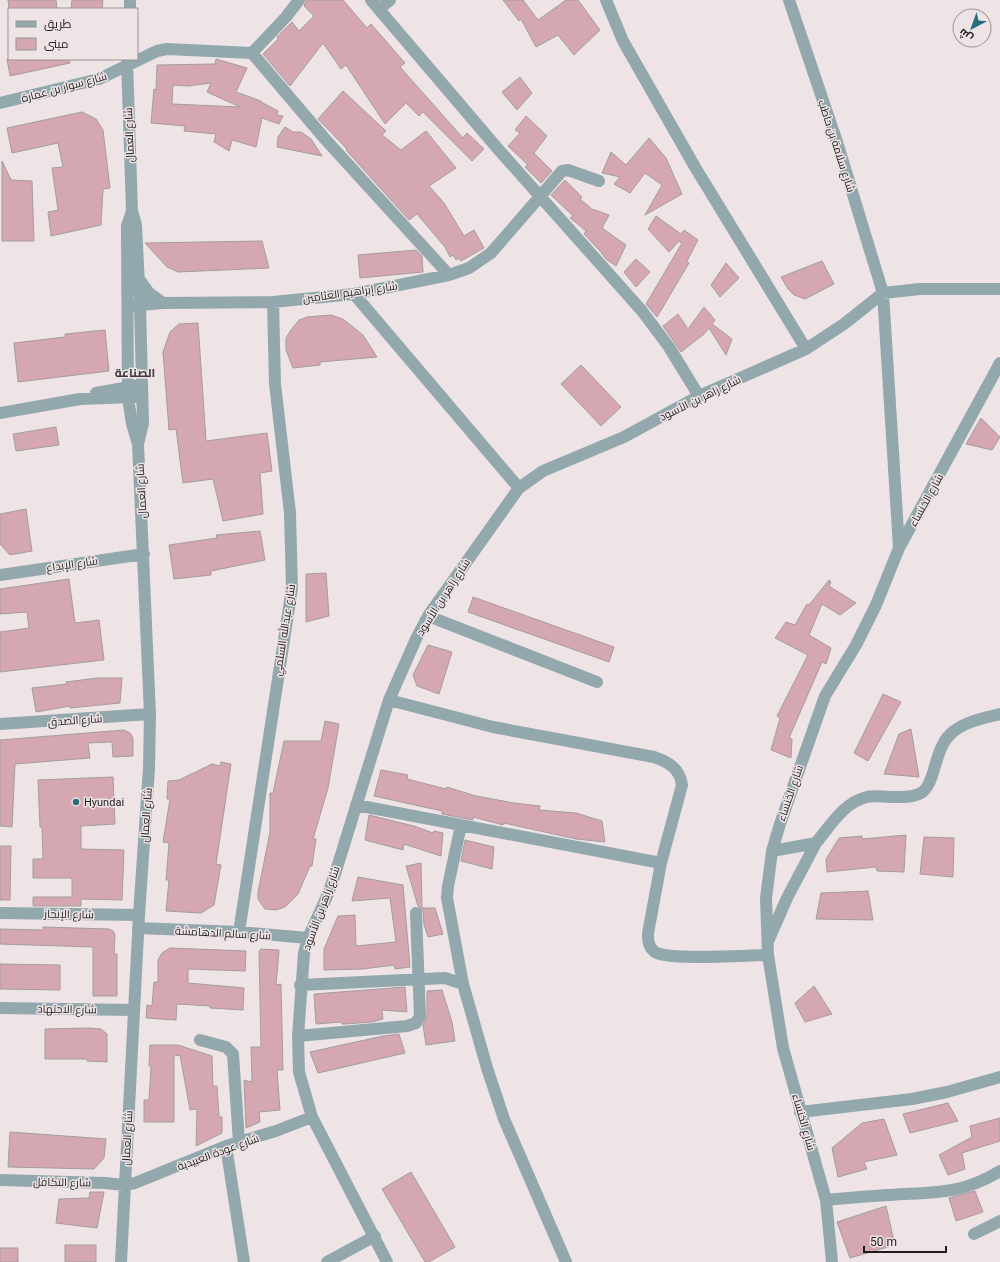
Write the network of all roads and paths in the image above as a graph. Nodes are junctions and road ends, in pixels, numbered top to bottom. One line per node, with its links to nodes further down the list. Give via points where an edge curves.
1 (299, 0): 6 (street)
2 (390, 0): 5 (street)
3 (606, 0): 23 (street, via 623,41 695,167)
4 (789, 0): 16 (street, شارع سلامة بن حاطب, via 837,142)
5 (375, 4): 11 (street)
6 (252, 53): 7 (street, شارع سوار بن عمارة, via 167,50); 13 (street, via 325,139)
7 (138, 59)
8 (127, 63): 9 (street, شارع سوار بن عمارة, via 99,79); 12 (street, شارع العمال)
9 (0, 104)
10 (599, 181): 11 (street, شارع إبراهيم العثامين, via 564,170)
11 (540, 197): 13 (street, شارع إبراهيم العثامين, via 491,253 469,268); 27 (street, via 642,311 669,347)
12 (132, 211): 14 (street, شارع العمال, via 136,225); 21 (street, شارع العمال, via 127,226)
13 (449, 275): 17 (street, شارع إبراهيم العثامين)
14 (139, 279): 19 (street, via 150,293); 20 (street, شارع العمال)
15 (1000, 289): 16 (street, via 920,289)
16 (883, 293): 23 (street, شارع زاهر بن الأسود, via 844,324); 31 (street, شارع سلامة بن حاطب)
17 (354, 294): 18 (street, شارع إبراهيم العثامين); 30 (street)
18 (273, 302): 19 (street, شارع إبراهيم العثامين); 49 (street, شارع عبدالله السلمي, via 276,384 290,513 292,588)
19 (163, 303): 20 (street, شارع إبراهيم العثامين); 22 (street, via 150,313)
20 (140, 304): 21 (street, شارع إبراهيم العثامين); 22 (street, شارع العمال)
21 (128, 306): 26 (street, شارع العمال)
22 (141, 328): 25 (street, شارع العمال)
23 (806, 349): 27 (street, شارع زاهر بن الأسود)
24 (1000, 363): 31 (street, شارع الخنساء)
25 (142, 391): 26 (street); 29 (street, شارع العمال, via 143,423)
26 (128, 392): 28 (street, via 90,395); 29 (street, شارع العمال, via 132,424)
27 (699, 396): 30 (street, شارع زاهر بن الأسود, via 624,437 543,471)
28 (0, 413)
29 (138, 444): 32 (street, شارع العمال)
30 (519, 488): 34 (street, شارع زاهر بن الأسود)
31 (899, 548): 43 (street, شارع الخنساء, via 862,633 825,696)
32 (144, 554): 33 (street, شارع الإبداع); 37 (street, شارع العمال)
33 (0, 575)
34 (428, 616): 35 (street); 36 (street, شارع زاهر بن الأسود)
35 (597, 682)
36 (389, 700): 40 (street, شارع زاهر بن الأسود); 44 (street, via 494,727 654,757 667,762 677,770 682,785)
37 (150, 714): 39 (street, شارع الصدق); 47 (street, شارع العمال)
38 (1000, 714): 42 (street, via 977,720 954,731 939,750 930,784 920,794 868,797 858,800 842,812)
39 (0, 724)
40 (356, 805): 41 (street); 50 (street, شارع زاهر بن الأسود, via 328,894)
41 (461, 825): 44 (street); 53 (street, via 447,898)
42 (816, 843): 43 (street); 51 (street, via 786,898)
43 (772, 851): 51 (street, شارع الخنساء, via 766,898)
44 (661, 863): 51 (street, via 648,933 652,950 673,956)
45 (0, 913): 47 (street, شارع الإنجاز)
46 (416, 913): 52 (street)
47 (139, 915): 48 (street, شارع العمال)
48 (138, 928): 49 (street, شارع سالم الدهامشة); 56 (street, شارع العمال)
49 (239, 932): 50 (street, شارع سالم الدهامشة)
50 (308, 938): 54 (street, شارع زاهر بن الأسود)
51 (768, 949): 60 (street, شارع الخنساء, via 783,1048)
52 (420, 980): 53 (street, via 445,978); 54 (street); 57 (street, via 420,1016 412,1025)
53 (463, 984): 75 (street, via 504,1119)
54 (300, 985): 57 (street, شارع زاهر بن الأسود)
55 (0, 1008): 56 (street, شارع الاجتهاد)
56 (134, 1010): 66 (street, شارع العمال)
57 (298, 1036): 61 (street, شارع زاهر بن الأسود, via 299,1072)
58 (200, 1040): 62 (street, via 226,1046 233,1054)
59 (1000, 1077): 60 (street, via 912,1099)
60 (800, 1112): 67 (street, شارع الخنساء)
61 (312, 1117): 62 (street, شارع عودة العبيدية); 70 (street, شارع زاهر بن الأسود)
62 (239, 1142): 63 (street, شارع عودة العبيدية)
63 (226, 1146): 66 (street, شارع عودة العبيدية, via 151,1178); 72 (street)
64 (1000, 1171): 67 (street, via 958,1190)
65 (0, 1180): 66 (street, شارع التكافل)
66 (124, 1185): 71 (street, شارع العمال)
67 (826, 1200): 76 (street, شارع الخنساء)
68 (1000, 1221): 69 (street)
69 (974, 1234)
70 (374, 1236): 73 (street); 74 (street, شارع زاهر بن الأسود)
71 (121, 1262)
72 (244, 1262)
73 (327, 1262)
74 (387, 1262)
75 (566, 1262)
76 (832, 1262)

